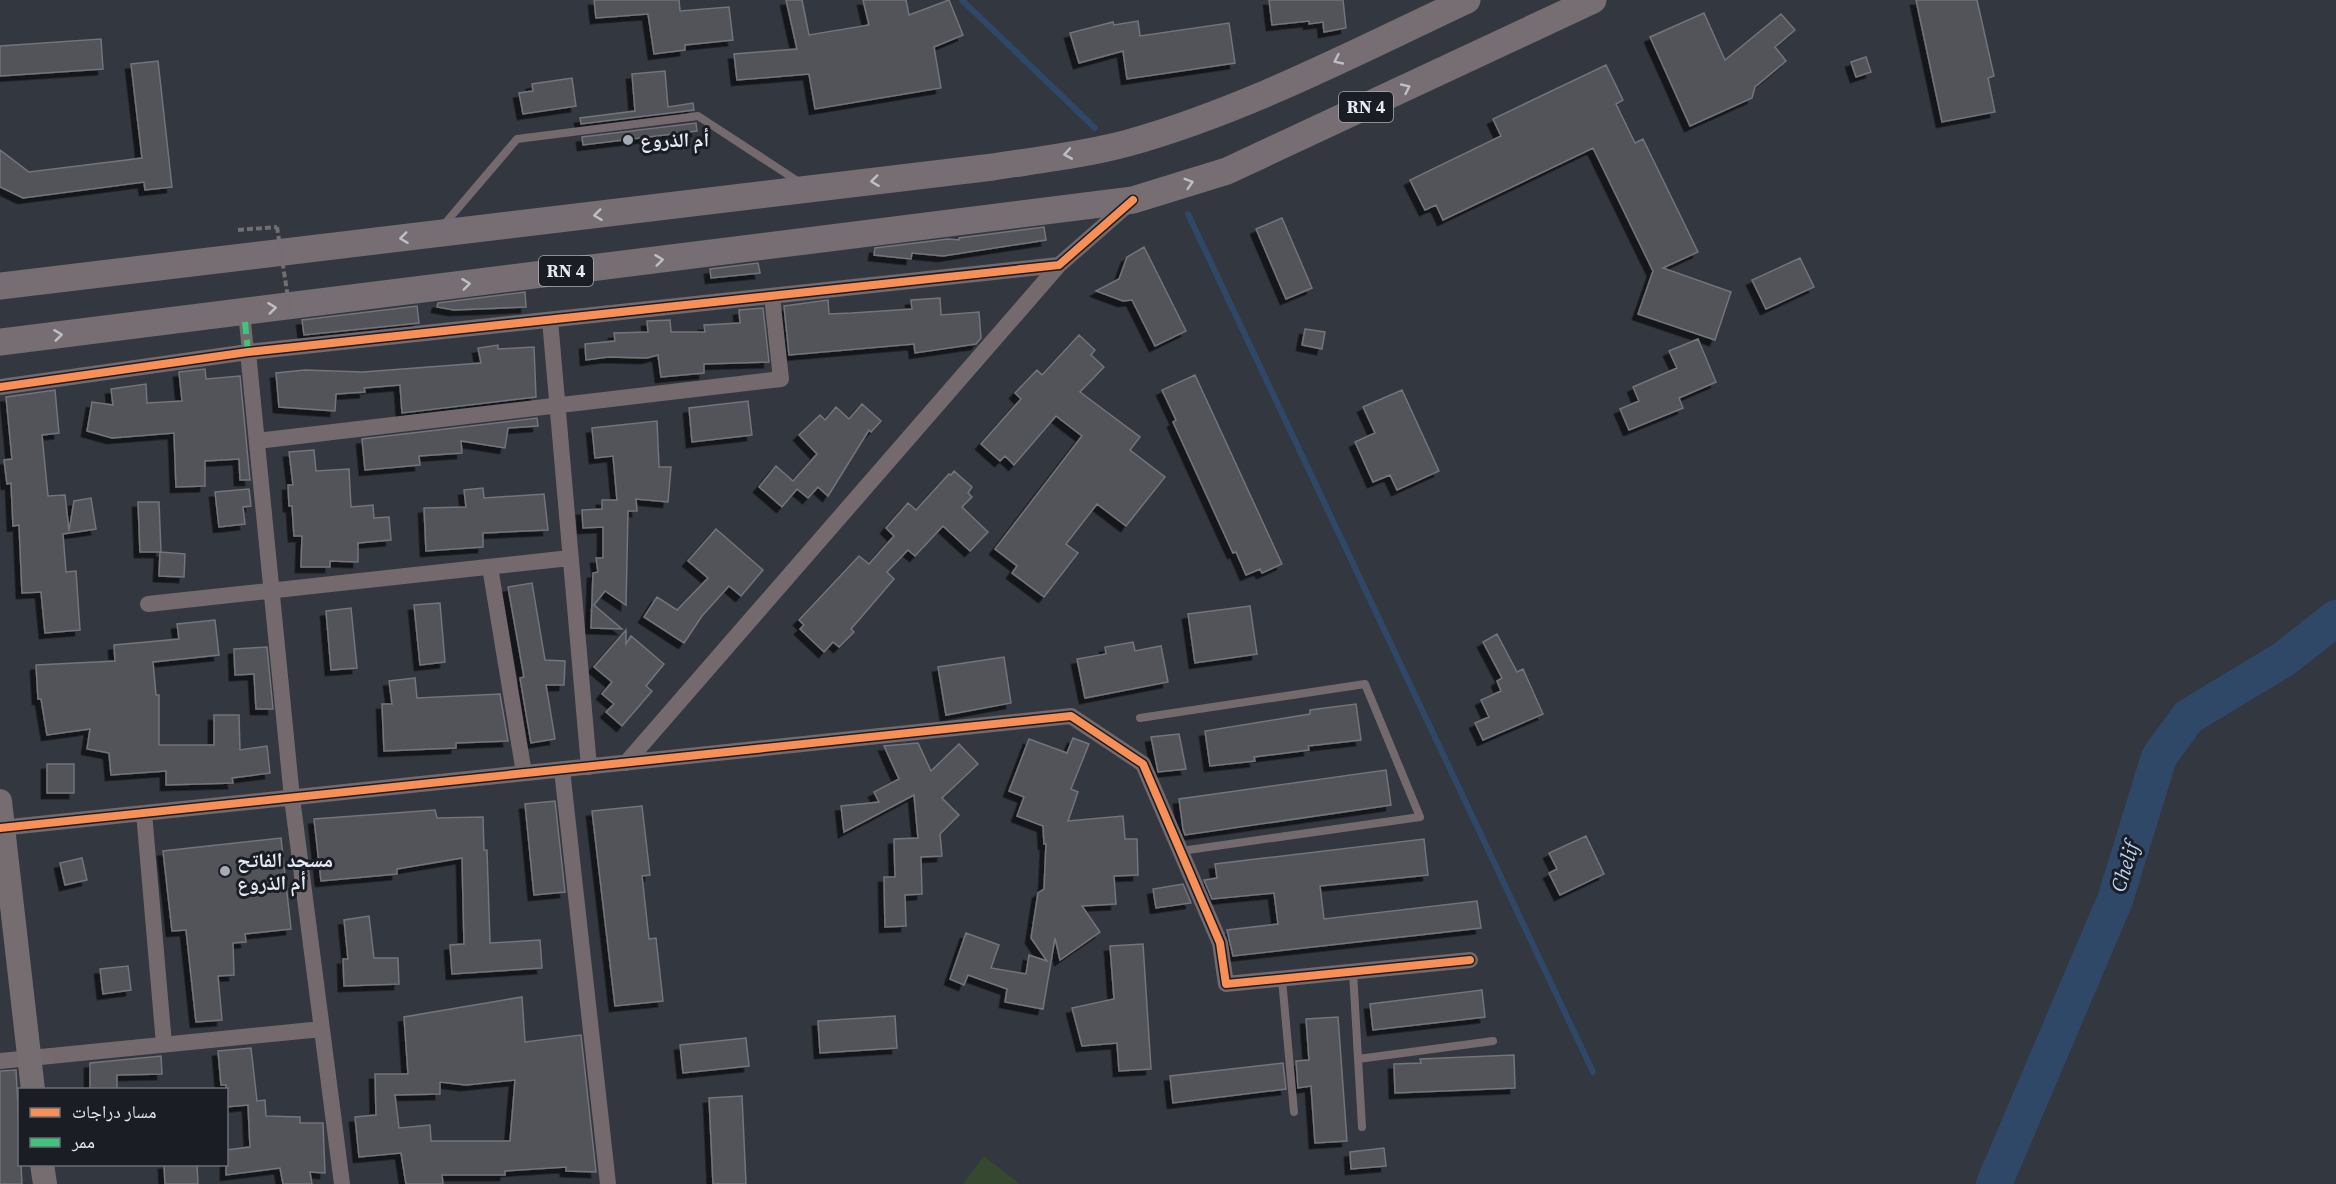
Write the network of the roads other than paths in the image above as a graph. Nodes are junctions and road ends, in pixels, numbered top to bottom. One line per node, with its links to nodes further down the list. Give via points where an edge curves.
1 (1467, 0): 3 (highway, RN 4, one-way to 3, via 1296,80 1200,120 1126,144 993,167)
2 (1593, 0): 4 (highway, RN 4, one-way to 2, via 1227,171)
3 (810, 189): 5 (highway, RN 4, one-way to 5); 5 (lane, via 695,116 517,139)
4 (1133, 200): 6 (street); 11 (highway, RN 4, one-way to 4)
5 (436, 234): 7 (highway, RN 4, one-way to 7)
6 (1059, 265): 8 (street); 21 (street)
7 (0, 286)
8 (772, 296): 9 (street); 14 (street, via 781,379)
9 (550, 320): 12 (street); 14 (street)
10 (245, 322): 12 (street)
11 (0, 342)
12 (248, 352): 13 (street); 15 (street)
13 (0, 387)
14 (557, 406): 15 (street); 16 (street)
15 (257, 441): 18 (street)
16 (570, 558): 17 (street); 22 (street)
17 (490, 567): 18 (street); 24 (street)
18 (271, 591): 19 (street); 25 (street)
19 (148, 604)
20 (1140, 718): 29 (lane, via 1365,684 1420,817)
21 (626, 763): 22 (street); 29 (street, via 1071,716 1143,764)
22 (589, 767): 23 (street)
23 (562, 770): 24 (street); 45 (street)
24 (524, 773): 25 (street)
25 (292, 798): 27 (street); 33 (street)
26 (0, 801): 28 (main road)
27 (144, 813): 28 (street); 35 (street)
28 (2, 828): 36 (main road)
29 (1181, 851): 32 (street, via 1220,943 1226,984)
30 (1470, 960): 31 (street)
31 (1353, 972): 32 (street); 37 (lane)
32 (1282, 979): 40 (lane)
33 (322, 1029): 35 (street); 44 (street)
34 (1493, 1041): 37 (lane)
35 (164, 1044): 36 (street)
36 (29, 1057): 38 (street); 39 (main road)
37 (1358, 1059): 41 (lane)
38 (0, 1061)
39 (33, 1088)
40 (1294, 1113)
41 (1362, 1127)
42 (42, 1166): 43 (main road)
43 (45, 1184)
44 (342, 1184)
45 (608, 1184)

